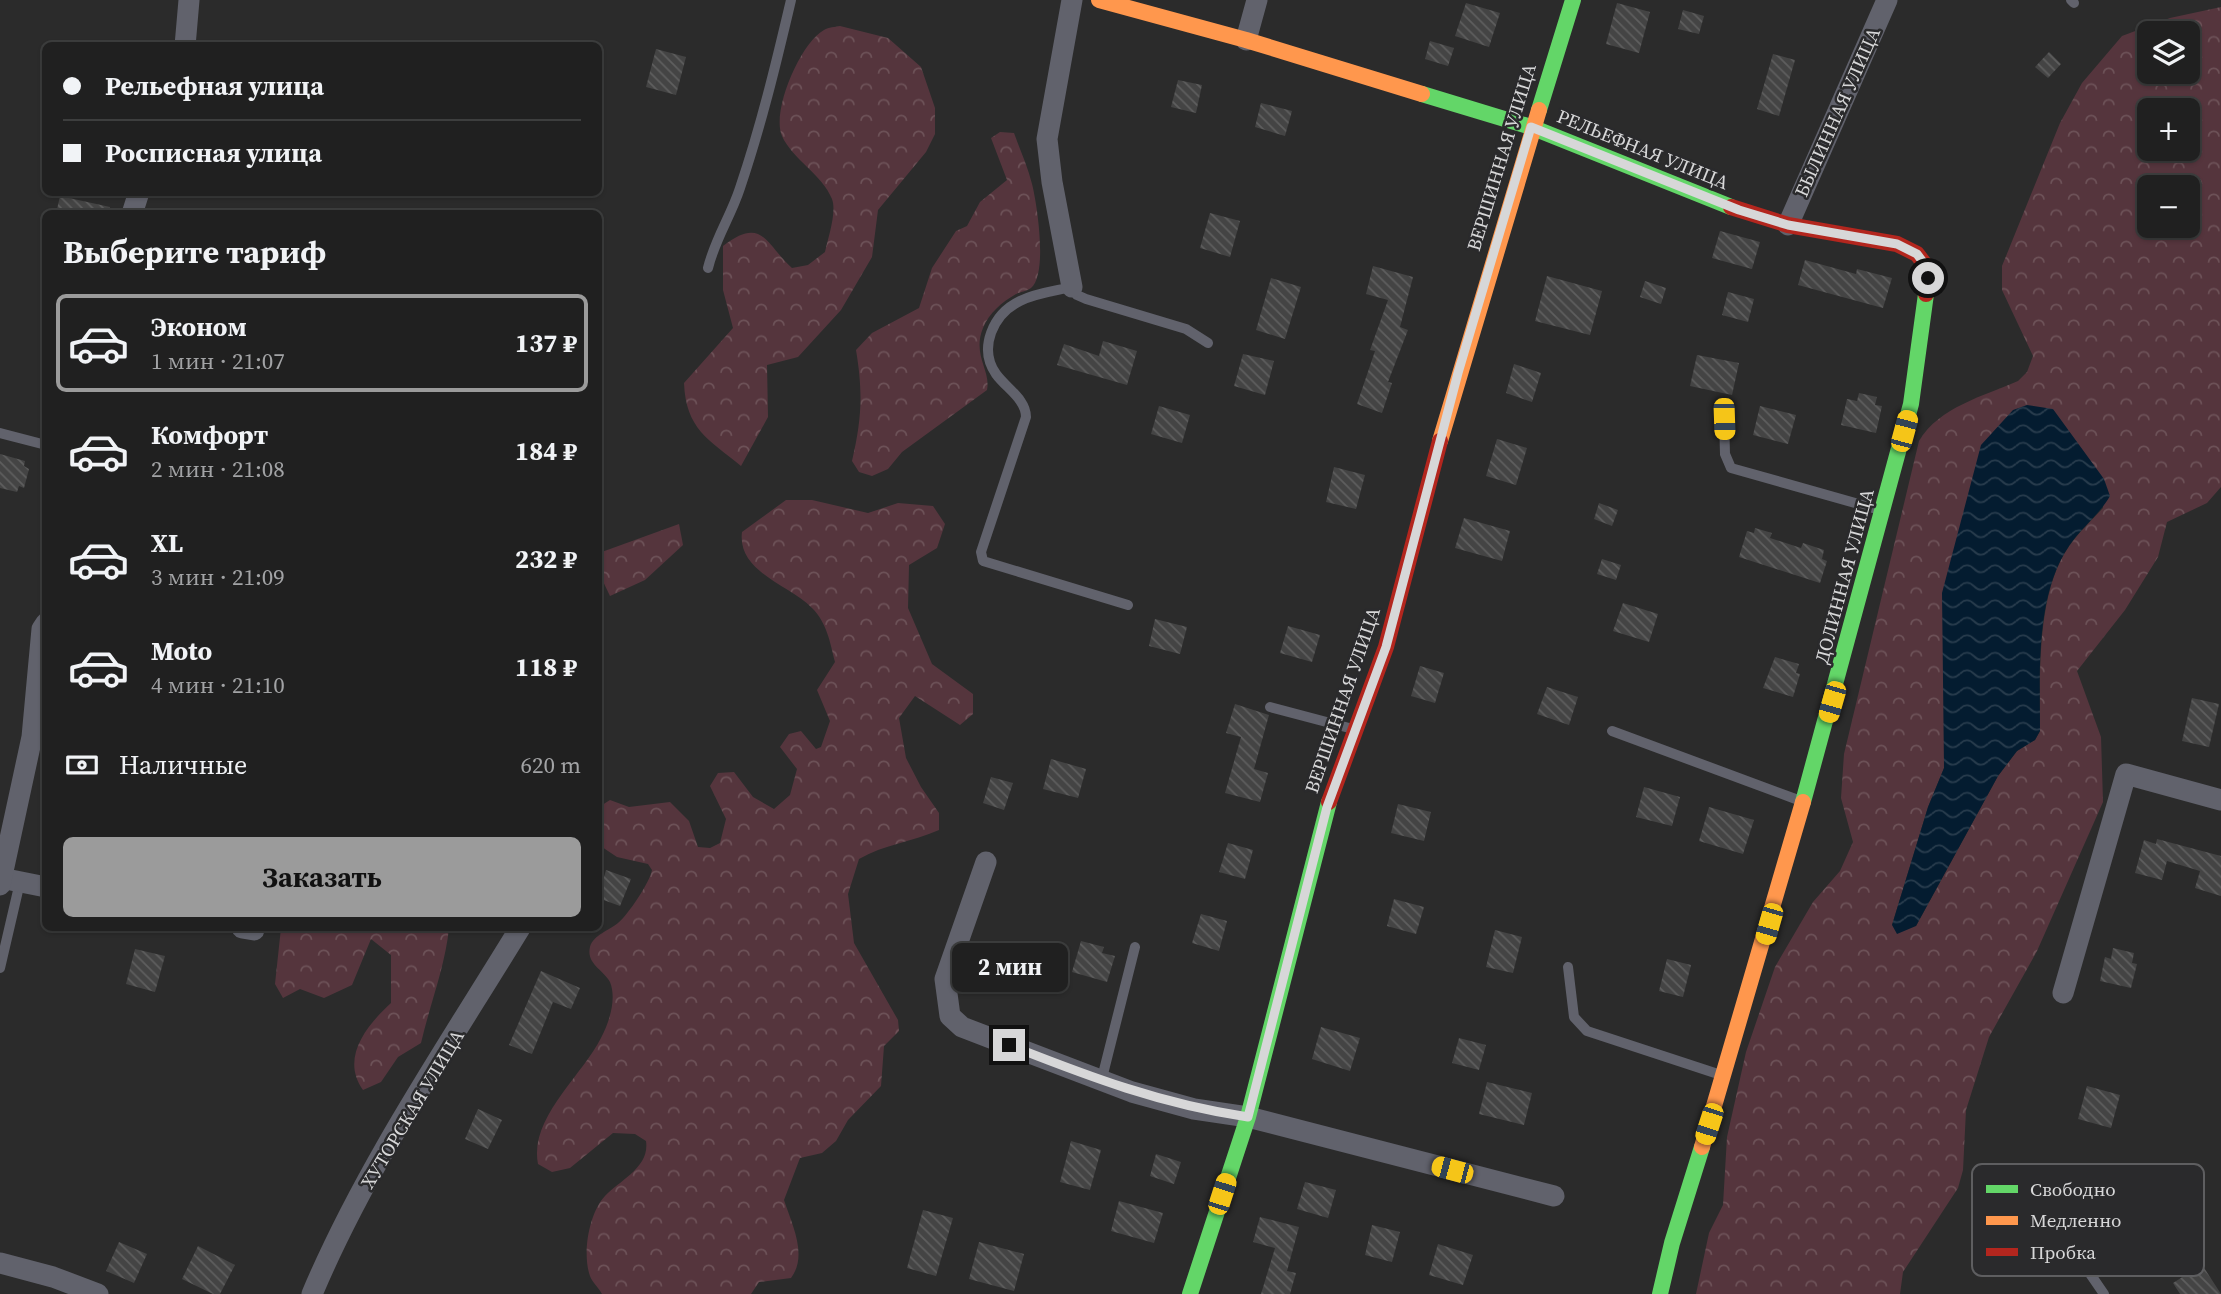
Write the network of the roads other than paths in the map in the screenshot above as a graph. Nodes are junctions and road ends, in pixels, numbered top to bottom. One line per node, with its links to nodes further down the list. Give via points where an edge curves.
1 (189, 0): 9 (street)
2 (791, 0): 13 (lane, via 764,117)
3 (1072, 0): 14 (street, via 1047,139)
4 (1099, 0): 8 (street, РЕЛЬЕФНАЯ УЛИЦА)
5 (1257, 0): 8 (street)
6 (1573, 0): 10 (street, ВЕРШИННАЯ УЛИЦА)
7 (1887, 0): 11 (street, БЫЛИННАЯ УЛИЦА)
8 (1246, 40): 10 (street, РЕЛЬЕФНАЯ УЛИЦА)
9 (186, 42)
10 (1531, 127): 11 (street, РЕЛЬЕФНАЯ УЛИЦА); 23 (street, ВЕРШИННАЯ УЛИЦА, via 1458,373 1386,647)
11 (1788, 225): 12 (street, РЕЛЬЕФНАЯ УЛИЦА, via 1897,244 1917,254)
12 (1926, 266): 19 (street, ДОЛИННАЯ УЛИЦА, via 1911,404)
13 (708, 268)
14 (1072, 287): 15 (lane, via 1086,299 1185,329); 20 (lane, via 1021,300 998,319 990,334 989,362 1022,402 1026,417 981,557 988,564)
15 (1208, 344)
16 (1724, 419): 19 (lane, via 1725,454 1731,468)
17 (0, 433): 18 (lane)
18 (42, 444)
19 (1883, 511): 26 (street, ДОЛИННАЯ УЛИЦА)
20 (1128, 605)
21 (42, 629): 28 (street, via 32,737)
22 (1270, 707): 23 (lane)
23 (1356, 729): 37 (street, ВЕРШИННАЯ УЛИЦА, via 1327,807)
24 (1612, 731): 26 (lane)
25 (2221, 800): 34 (street, via 2126,774)
26 (1804, 802): 35 (street, ДОЛИННАЯ УЛИЦА)
27 (986, 862): 36 (street, via 945,979 950,1016 962,1027)
28 (7, 882): 29 (street); 33 (lane)
29 (42, 886)
30 (518, 931): 42 (street, ХУТОРСКАЯ УЛИЦА, via 369,1180)
31 (1135, 947): 36 (lane)
32 (1568, 967): 35 (lane, via 1574,1017 1587,1031)
33 (0, 968)
34 (2063, 993)
35 (1724, 1076): 44 (street, ДОЛИННАЯ УЛИЦА)
36 (1101, 1082): 37 (street, via 1194,1109)
37 (1248, 1117): 38 (street); 43 (street, ВЕРШИННАЯ УЛИЦА)
38 (1554, 1196)
39 (0, 1263): 41 (street, via 53,1276)
40 (2092, 1276): 45 (lane)
41 (98, 1294)
42 (312, 1294)
43 (1190, 1294)
44 (1660, 1294)
45 (2104, 1294)

